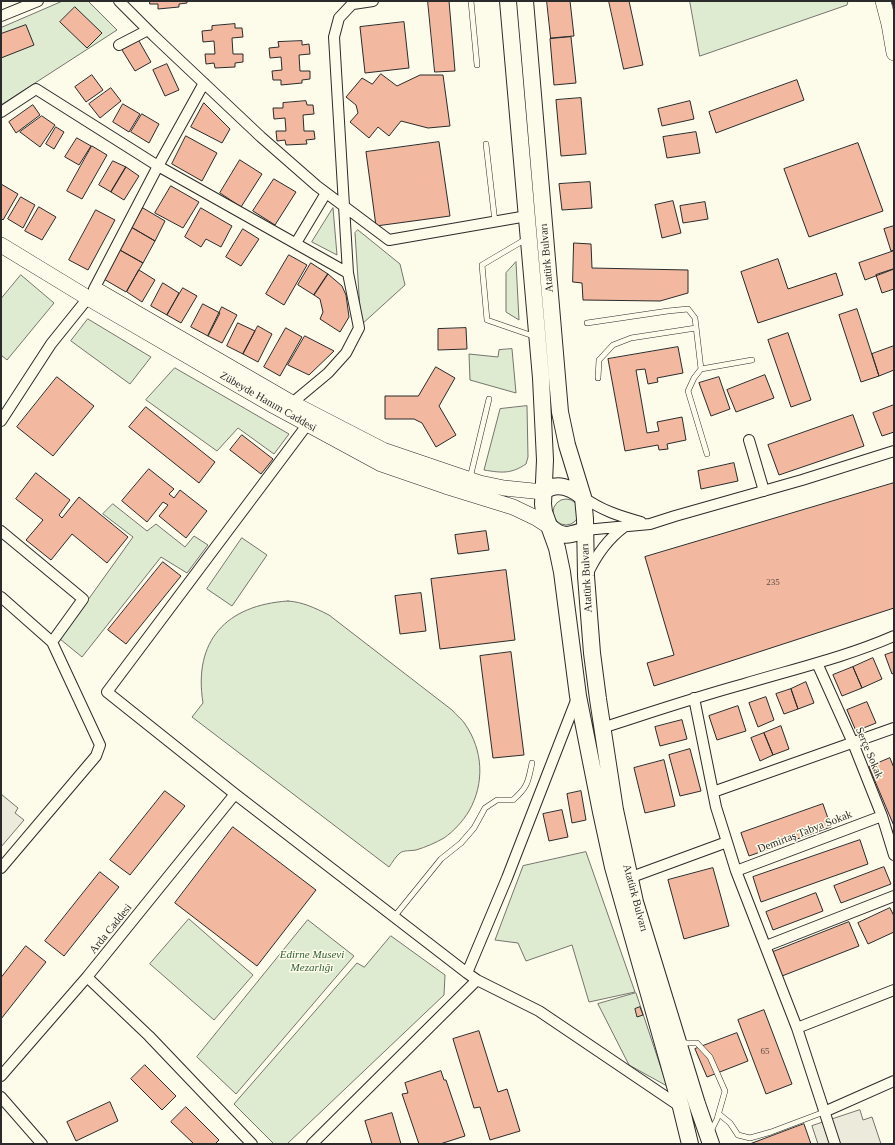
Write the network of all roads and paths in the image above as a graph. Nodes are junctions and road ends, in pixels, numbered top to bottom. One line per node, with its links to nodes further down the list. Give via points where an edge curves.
1 (38, 1): 9 (street)
2 (119, 1): 11 (street)
3 (373, 1): 8 (street)
4 (471, 1): 14 (lane)
5 (508, 1): 21 (main road, Atatürk Bulvarı)
6 (525, 1): 45 (main road, Atatürk Bulvarı, via 560,412)
7 (882, 1): 10 (main road)
8 (354, 3): 20 (street, via 339,18 334,36)
9 (1, 16)
10 (891, 23): 13 (main road)
11 (148, 30): 12 (street); 15 (street)
12 (119, 45)
13 (894, 53)
14 (477, 65)
15 (204, 83): 18 (street); 19 (street)
16 (1, 112): 18 (street, via 36,89)
17 (486, 144): 22 (lane)
18 (158, 166): 25 (street); 28 (street)
19 (326, 193): 20 (street); 25 (street)
20 (344, 207): 22 (street, via 389,240); 27 (street)
21 (527, 216): 22 (street); 24 (main road, Atatürk Bulvarı)
22 (495, 222)
23 (1, 235): 28 (main road, Zübeyde Hanım Caddesi, via 28,249)
24 (528, 238): 31 (main road, Atatürk Bulvarı); 31 (lane, via 482,265 484,288 487,320)
25 (296, 243): 27 (street)
26 (1, 245): 28 (main road, Zübeyde Hanım Caddesi)
27 (348, 273): 36 (street, via 359,328 346,353 328,373)
28 (91, 293): 36 (main road, Zübeyde Hanım Caddesi); 37 (street, via 51,344); 38 (main road, Zübeyde Hanım Caddesi)
29 (587, 323): 30 (lane, via 688,309 694,318)
30 (696, 328): 33 (lane); 34 (lane, via 631,338 613,345 599,360)
31 (537, 337): 44 (main road, Atatürk Bulvarı, via 545,460)
32 (752, 360): 33 (lane)
33 (701, 369): 41 (lane, via 688,391)
34 (598, 378)
35 (489, 399): 42 (lane)
36 (292, 403): 42 (main road, Zübeyde Hanım Caddesi, via 383,450)
37 (1, 421)
38 (306, 425): 48 (main road, Zübeyde Hanım Caddesi, via 381,464 513,507); 63 (street, via 107,692)
39 (749, 440): 43 (street)
40 (894, 451): 43 (street)
41 (708, 454)
42 (470, 479): 44 (main road, Zübeyde Hanım Caddesi, via 504,488)
43 (764, 491): 46 (street)
44 (543, 492): 45 (main road, via 556,487 568,487); 48 (main road, Atatürk Bulvarı, via 542,504)
45 (583, 497): 46 (street, via 610,513); 49 (main road, Atatürk Bulvarı)
46 (650, 524): 47 (street)
47 (624, 527): 49 (street); 51 (street, via 603,546)
48 (550, 528): 49 (main road, via 562,535 572,535); 56 (main road, Atatürk Bulvarı, via 562,572)
49 (585, 530): 51 (main road, Atatürk Bulvarı)
50 (1, 531): 54 (street, via 82,599)
51 (586, 576): 58 (main road, Atatürk Bulvarı)
52 (1, 597): 54 (street)
53 (894, 636): 55 (street)
54 (52, 642): 67 (street, via 100,745 96,756)
55 (817, 663): 57 (street); 60 (street, Serçe Sokak)
56 (578, 696): 73 (street); 82 (main road, Atatürk Bulvarı, via 613,867)
57 (694, 698): 58 (street); 62 (street)
58 (602, 728): 69 (main road, Atatürk Bulvarı)
59 (894, 728): 60 (street)
60 (853, 743): 62 (street); 64 (street, Serçe Sokak)
61 (532, 763): 71 (lane, via 523,791 513,800 497,800 485,808 474,828 441,859)
62 (713, 792): 65 (street)
63 (235, 794): 71 (street); 74 (street, Arda Caddesi)
64 (882, 816): 66 (street, Serçe Sokak); 68 (street, Demirtaş Tabya Sokak)
65 (727, 842): 68 (street); 69 (street)
66 (894, 855)
67 (1, 868)
68 (736, 871): 72 (street)
69 (629, 878): 78 (main road, Atatürk Bulvarı)
70 (894, 896): 72 (street)
71 (394, 917): 73 (street)
72 (766, 946): 77 (street)
73 (467, 973): 75 (street)
74 (87, 977): 79 (street, Arda Caddesi); 87 (street, via 149,1036)
75 (477, 980): 82 (street, via 539,1011); 88 (street)
76 (894, 990): 77 (street)
77 (797, 1028): 83 (street)
78 (678, 1043): 84 (lane, via 697,1043 710,1057 724,1091); 85 (main road, Atatürk Bulvarı)
79 (1, 1076)
80 (894, 1081): 83 (street)
81 (1, 1097): 86 (street)
82 (681, 1107): 89 (main road, Atatürk Bulvarı)
83 (824, 1112): 84 (lane, via 750,1138 738,1136 730,1123); 90 (street)
84 (719, 1114): 85 (lane)
85 (710, 1140)
86 (42, 1144)
87 (252, 1144)
88 (312, 1144)
89 (690, 1144)
90 (835, 1144)

